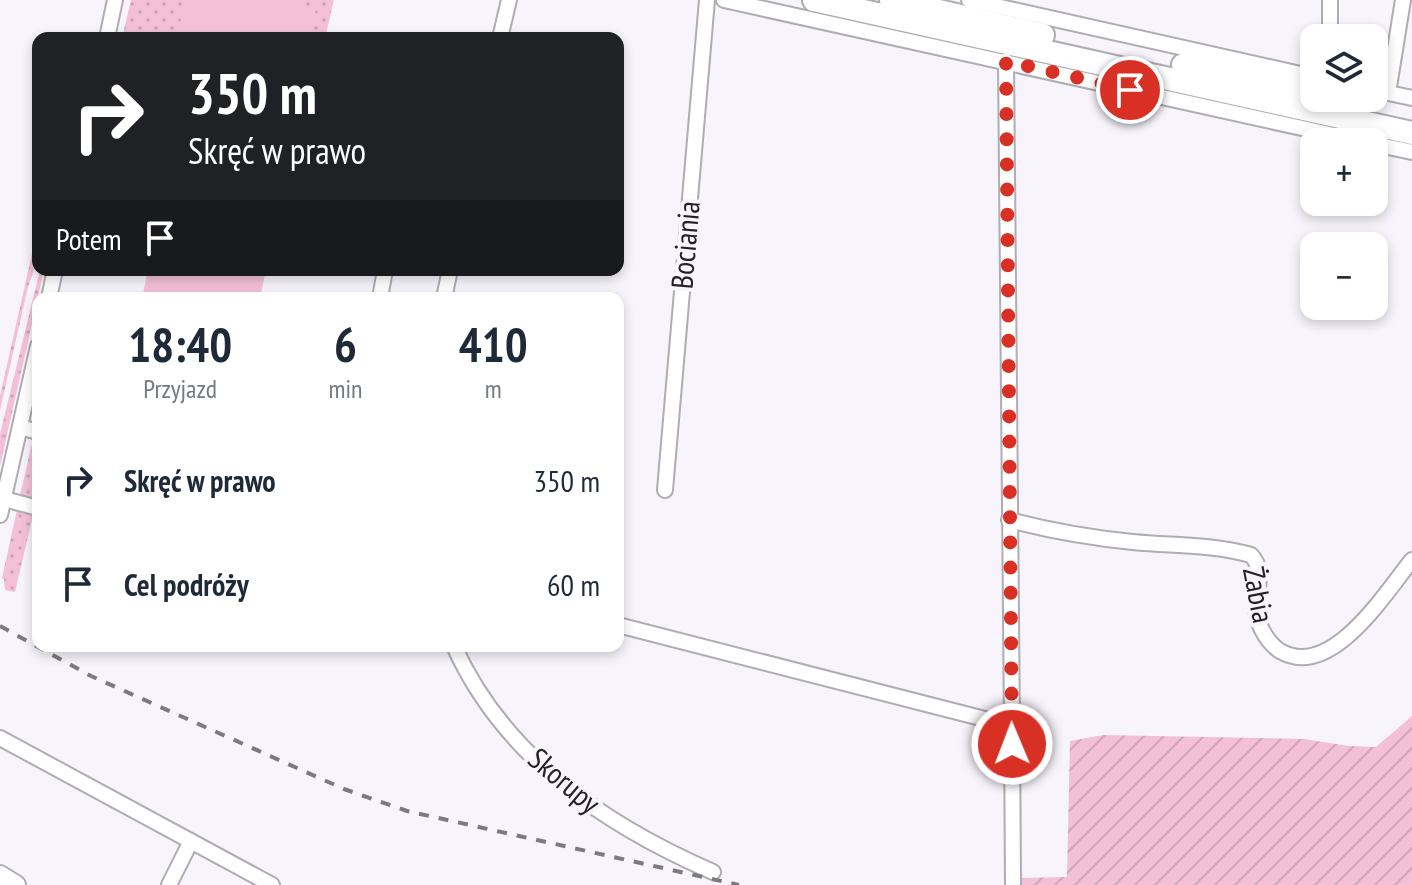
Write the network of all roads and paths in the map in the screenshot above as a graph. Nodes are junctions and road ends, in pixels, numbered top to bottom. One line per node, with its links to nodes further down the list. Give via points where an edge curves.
1 (115, 0): 11 (street)
2 (509, 0): 12 (street)
3 (707, 0): 28 (street, Bociania)
4 (724, 0): 13 (street)
5 (814, 0): 22 (highway)
6 (891, 0): 16 (highway)
7 (969, 0): 15 (street)
8 (1330, 0): 10 (street)
9 (1403, 0): 14 (street)
10 (1330, 24)
11 (108, 32)
12 (501, 32)
13 (1006, 61): 21 (street); 32 (street)
14 (1388, 62)
15 (1300, 74)
16 (1300, 92)
17 (1388, 93): 18 (street)
18 (1412, 98)
19 (1388, 112): 20 (highway)
20 (1412, 117)
21 (1303, 128)
22 (1412, 133)
23 (1388, 147): 24 (street)
24 (1412, 152)
25 (32, 373): 26 (street)
26 (20, 427): 27 (street); 29 (street)
27 (32, 430)
28 (665, 490)
29 (4, 499): 30 (street); 31 (street)
30 (32, 506)
31 (0, 515)
32 (1009, 520): 33 (street, Żabia, via 1059,534 1213,546 1251,555 1258,567 1257,615 1264,634 1289,656 1330,650 1354,632); 36 (street)
33 (1412, 560)
34 (624, 627): 36 (street)
35 (457, 652): 39 (street, Skorupy, via 483,700 564,787 624,829)
36 (1012, 726): 44 (street)
37 (0, 738): 38 (street)
38 (191, 841): 42 (street); 43 (street)
39 (713, 872)
40 (0, 875): 41 (main road)
41 (16, 885)
42 (169, 885)
43 (272, 885)
44 (1013, 885)

